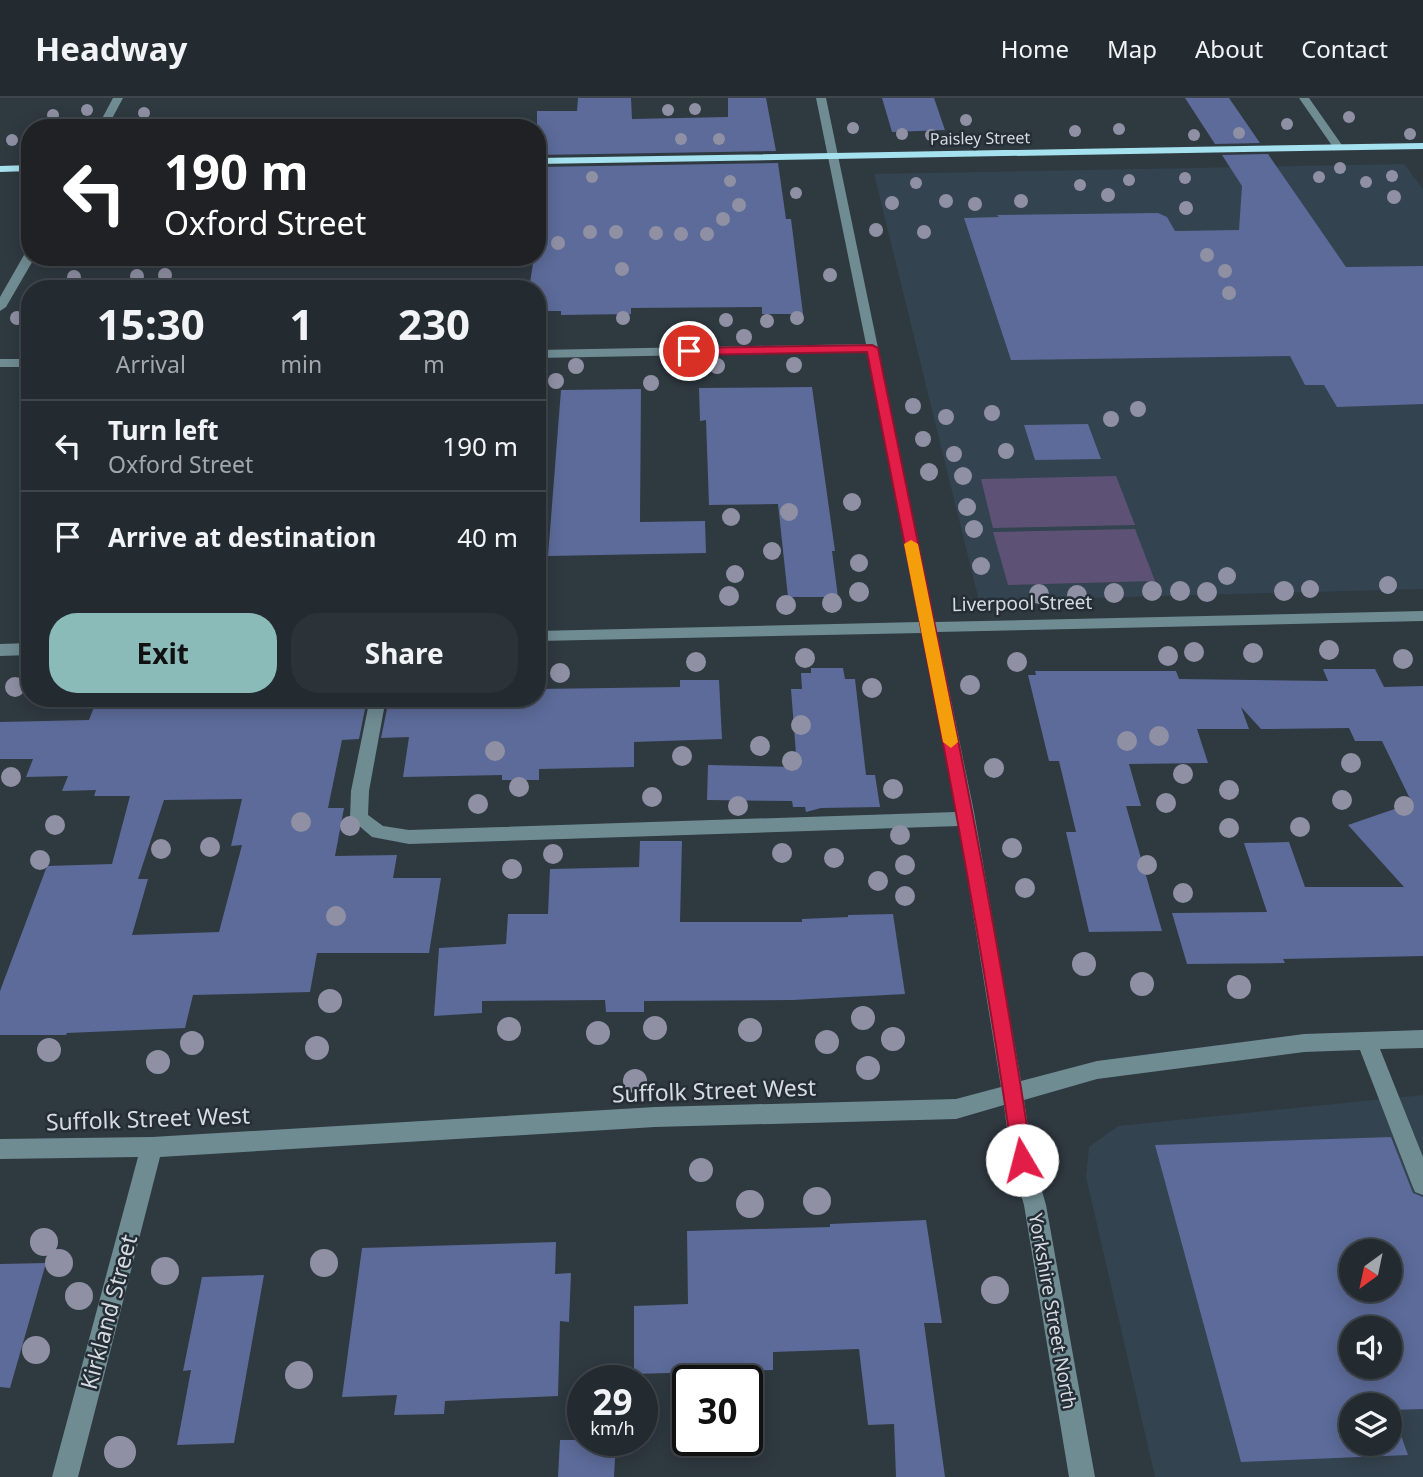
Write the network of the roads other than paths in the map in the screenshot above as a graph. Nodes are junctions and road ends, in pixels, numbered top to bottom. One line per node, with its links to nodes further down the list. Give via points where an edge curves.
1 (118, 98): 4 (street)
2 (821, 98): 7 (street, Yorkshire Street North)
3 (1304, 98): 5 (street)
4 (107, 119)
5 (1339, 148): 6 (main road, Paisley Street); 7 (main road, Paisley Street)
6 (1422, 148)
7 (833, 156): 8 (main road, Paisley Street); 13 (street, Yorkshire Street North)
8 (546, 161)
9 (21, 168): 10 (main road)
10 (0, 169)
11 (24, 266): 12 (street)
12 (0, 307)
13 (872, 348): 14 (street); 18 (street, Yorkshire Street North)
14 (546, 354)
15 (0, 363): 16 (street)
16 (21, 363)
17 (1423, 616): 18 (street, Liverpool Street)
18 (927, 626): 19 (street, Liverpool Street); 23 (street, Yorkshire Street North)
19 (546, 636)
20 (21, 649): 21 (street)
21 (0, 650)
22 (376, 707): 23 (street, via 359,818 378,832 409,837)
23 (966, 819): 26 (street, Yorkshire Street North)
24 (1423, 1039): 25 (street, Suffolk Street West)
25 (1367, 1041): 26 (street, Suffolk Street West, via 1304,1043 1097,1070); 29 (street)
26 (1013, 1093): 27 (street, Suffolk Street West, via 956,1109 655,1117); 31 (street, Yorkshire Street North)
27 (152, 1147): 28 (street, Suffolk Street West); 30 (street, Kirkland Street)
28 (0, 1149)
29 (1423, 1185)
30 (65, 1477)
31 (1082, 1477)

